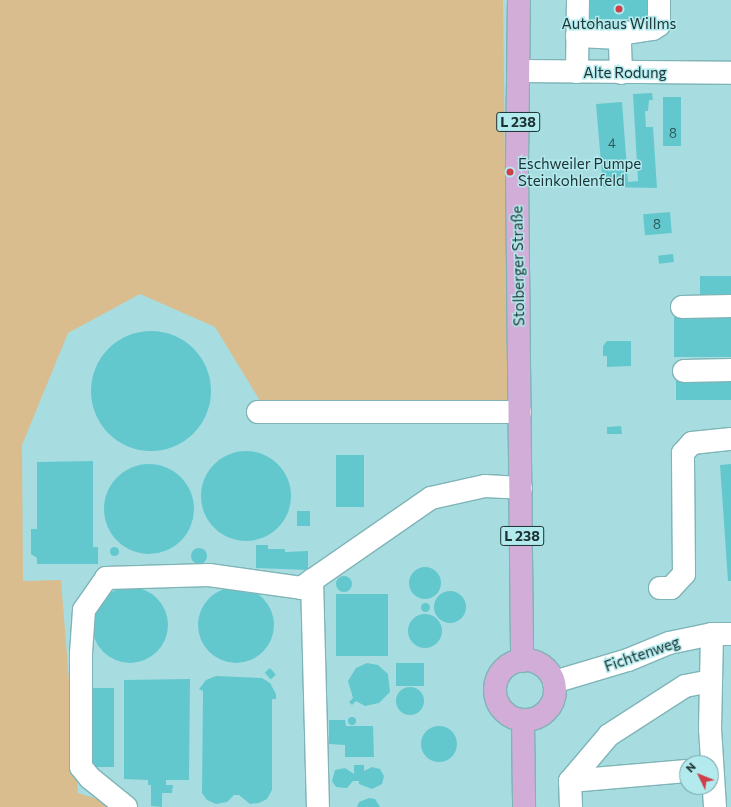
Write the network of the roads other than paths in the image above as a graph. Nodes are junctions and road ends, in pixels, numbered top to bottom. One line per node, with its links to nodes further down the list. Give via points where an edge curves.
1 (519, 0): 6 (main road, Stolberger Straße / L 238)
2 (578, 0): 4 (street)
3 (659, 0): 5 (street, via 658,25 653,29 627,33)
4 (577, 36): 5 (street); 7 (street)
5 (620, 38): 8 (street)
6 (520, 72): 7 (street, Alte Rodung); 15 (main road, Stolberger Straße / L 238, via 517,172)
7 (577, 72): 8 (street, Alte Rodung)
8 (621, 73): 9 (street, Alte Rodung)
9 (731, 73)
10 (731, 306): 11 (street)
11 (682, 307)
12 (731, 370): 13 (street)
13 (684, 371)
14 (258, 412): 15 (street)
15 (520, 412): 17 (main road, L 238)
16 (731, 439): 19 (street, via 692,442 683,453 684,574 671,588)
17 (521, 488): 18 (street, via 485,486 431,498); 21 (main road, L 238)
18 (312, 580): 29 (street, via 301,588 209,575 106,578 84,610 81,653 81,767 90,778); 30 (street)
19 (660, 588)
20 (722, 634): 22 (street, Fichtenweg, via 669,643 628,660); 23 (street)
21 (522, 661): 22 (main road, via 538,664); 24 (main road, via 505,668 498,676 495,690 498,704 504,712)
22 (554, 682): 24 (main road, via 553,697 547,710 540,716)
23 (710, 682): 25 (street); 27 (street, via 685,686 609,735)
24 (523, 720): 31 (main road)
25 (712, 755)
26 (679, 772): 27 (street)
27 (570, 781): 32 (street)
28 (714, 795): 33 (street)
29 (126, 807)
30 (318, 807)
31 (524, 807)
32 (571, 807)
33 (715, 807)

